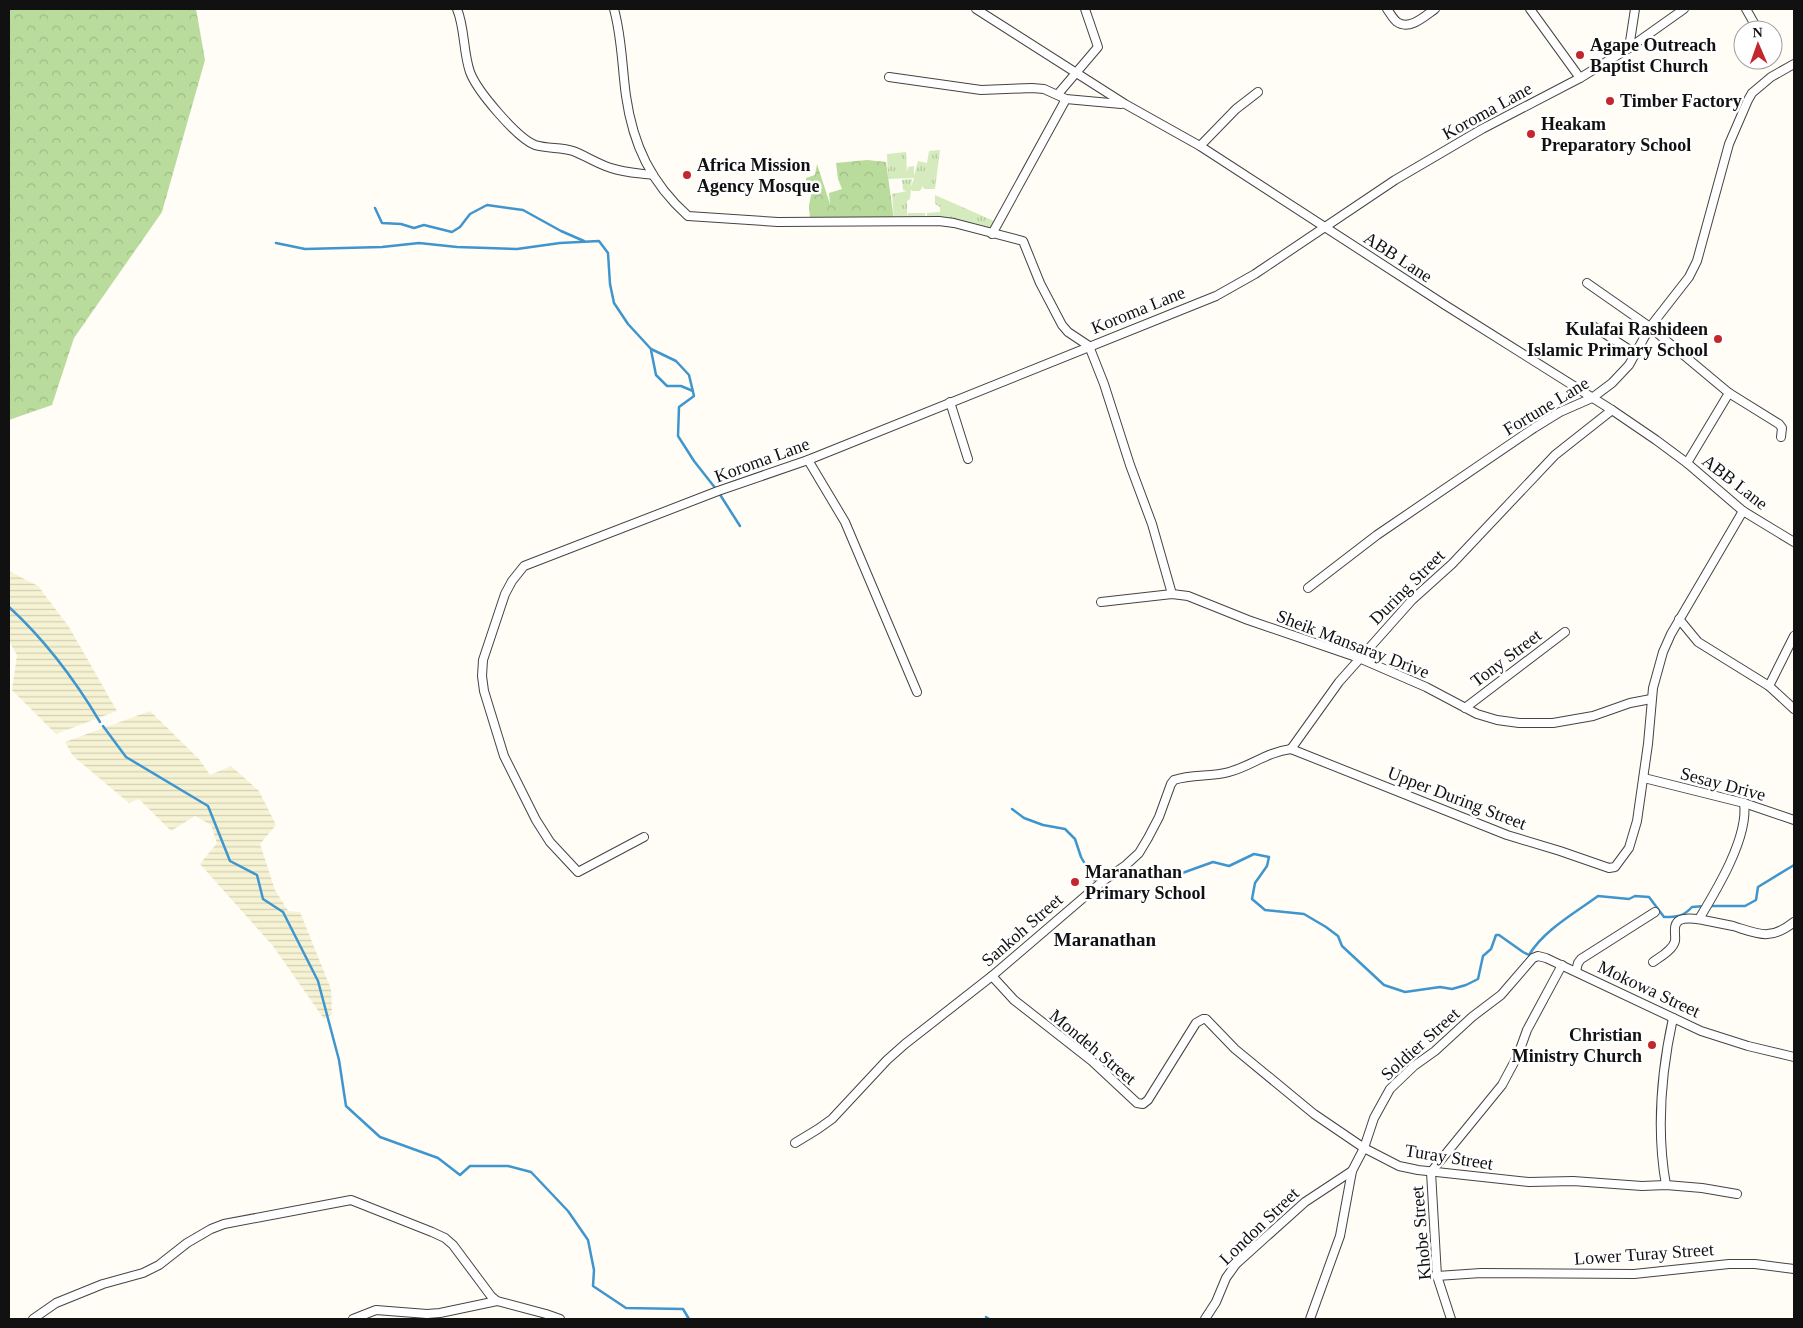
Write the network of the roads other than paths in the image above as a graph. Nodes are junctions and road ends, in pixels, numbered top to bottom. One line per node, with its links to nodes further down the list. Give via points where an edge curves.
1 (457, 9): 22 (street, via 466,58 474,79 492,107 526,139 542,147 564,148 610,168)
2 (614, 9): 22 (street, via 636,144)
3 (976, 9): 14 (street, ABB Lane)
4 (1085, 9): 14 (street, via 1098,47)
5 (1387, 9): 6 (street, via 1397,22 1404,25 1412,24)
6 (1435, 9)
7 (1530, 9): 16 (street)
8 (1635, 9): 12 (street)
9 (1684, 9): 12 (street, Koroma Lane)
10 (1746, 9): 11 (street)
11 (1752, 20)
12 (1629, 48): 16 (street, Koroma Lane)
13 (1794, 64): 27 (street, Fortune Lane, via 1771,76 1748,100 1729,144 1697,261 1689,277)
14 (1075, 74): 18 (street); 20 (street, ABB Lane)
15 (889, 77): 18 (street, via 981,90 1032,88)
16 (1580, 78): 23 (street, Koroma Lane, via 1482,129 1404,175)
17 (1258, 92): 21 (street, via 1236,108)
18 (1058, 94): 19 (street)
19 (1066, 99): 20 (street); 24 (street)
20 (1125, 104): 21 (street, ABB Lane)
21 (1200, 146): 23 (street, ABB Lane)
22 (652, 175): 24 (street, via 688,216 778,222 939,220)
23 (1326, 227): 28 (street, Koroma Lane, via 1216,296); 31 (street, ABB Lane)
24 (992, 234): 28 (street, via 1023,241 1062,325)
25 (1587, 283): 27 (street)
26 (1593, 326): 29 (street)
27 (1650, 327): 29 (street, Fortune Lane); 30 (street)
28 (1089, 346): 32 (street, Koroma Lane); 41 (street, via 1152,524)
29 (1636, 354): 31 (street, Fortune Lane, via 1612,383)
30 (1729, 393): 34 (street, via 1781,426); 37 (street)
31 (1592, 398): 33 (street, ABB Lane); 40 (street, Fortune Lane, via 1534,428 1378,535)
32 (950, 402): 35 (street); 36 (street, Koroma Lane)
33 (1612, 410): 37 (street, ABB Lane); 46 (street, During Street, via 1555,455)
34 (1781, 436)
35 (968, 459)
36 (808, 460): 48 (street, via 845,522); 56 (street, Koroma Lane, via 524,566 505,594 483,660 484,691 504,756 536,820 550,842 578,872)
37 (1687, 463): 38 (street, ABB Lane)
38 (1743, 511): 39 (street, ABB Lane); 43 (street)
39 (1794, 542)
40 (1308, 588)
41 (1172, 594): 42 (street, Sheik Mansaray Drive); 46 (street, Sheik Mansaray Drive, via 1188,596)
42 (1101, 602)
43 (1679, 619): 47 (street, via 1698,642); 49 (street, via 1663,652)
44 (1565, 632): 50 (street, Tony Street)
45 (1794, 636): 47 (street)
46 (1359, 658): 50 (street, Sheik Mansaray Drive); 52 (street, During Street)
47 (1768, 686): 51 (street)
48 (917, 692)
49 (1651, 699): 50 (street, Sheik Mansaray Drive, via 1630,702 1593,716 1553,723 1497,720); 53 (street)
50 (1465, 708)
51 (1794, 709)
52 (1291, 749): 53 (street, Upper During Street, via 1507,835 1609,868 1615,867 1629,848); 64 (street, Sankoh Street, via 1276,750 1226,773 1174,780 1159,817 1138,853)
53 (1644, 778): 54 (street, Sesay Drive)
54 (1744, 803): 55 (street, Sesay Drive); 58 (street, via 1744,819 1734,855)
55 (1794, 820)
56 (644, 837)
57 (1655, 912): 63 (street, via 1581,958)
58 (1699, 919): 59 (street, via 1761,935 1774,934); 61 (street, via 1678,921 1672,947)
59 (1794, 922)
60 (1538, 956): 62 (street, Mokowa Street); 69 (street, Soldier Street, via 1501,995 1472,1016 1390,1090 1374,1118)
61 (1653, 962)
62 (1562, 965): 63 (street, Mokowa Street); 71 (street, via 1535,1013 1502,1085)
63 (1576, 971): 65 (street, Mokowa Street)
64 (992, 976): 66 (street, Mondeh Street, via 1014,1000 1092,1061 1137,1103 1143,1104 1148,1100 1196,1023); 68 (street, Sankoh Street, via 886,1060 832,1118)
65 (1673, 1018): 67 (street, Mokowa Street, via 1748,1046); 72 (street, via 1660,1118)
66 (1206, 1019): 69 (street, Turay Street, via 1234,1049 1314,1114)
67 (1794, 1057)
68 (795, 1143)
69 (1364, 1148): 70 (street, Soldier Street); 71 (street, Turay Street, via 1399,1166)
70 (1352, 1171): 80 (street, London Street, via 1305,1202 1236,1264); 81 (street, Soldier Street, via 1340,1236)
71 (1431, 1172): 72 (street, Turay Street, via 1529,1182); 75 (street, Khobe Street)
72 (1666, 1185): 73 (street, Turay Street)
73 (1737, 1194)
74 (1794, 1269): 75 (street, Lower Turay Street, via 1729,1264 1634,1274 1481,1273)
75 (1436, 1276): 82 (street, Khobe Street)
76 (497, 1301): 77 (street, via 445,1238 351,1200 217,1227 187,1243 143,1274 103,1284 56,1303); 78 (street, via 427,1314 376,1310); 79 (street)
77 (33, 1319)
78 (353, 1319)
79 (560, 1319)
80 (1205, 1319)
81 (1310, 1319)
82 (1451, 1319)

